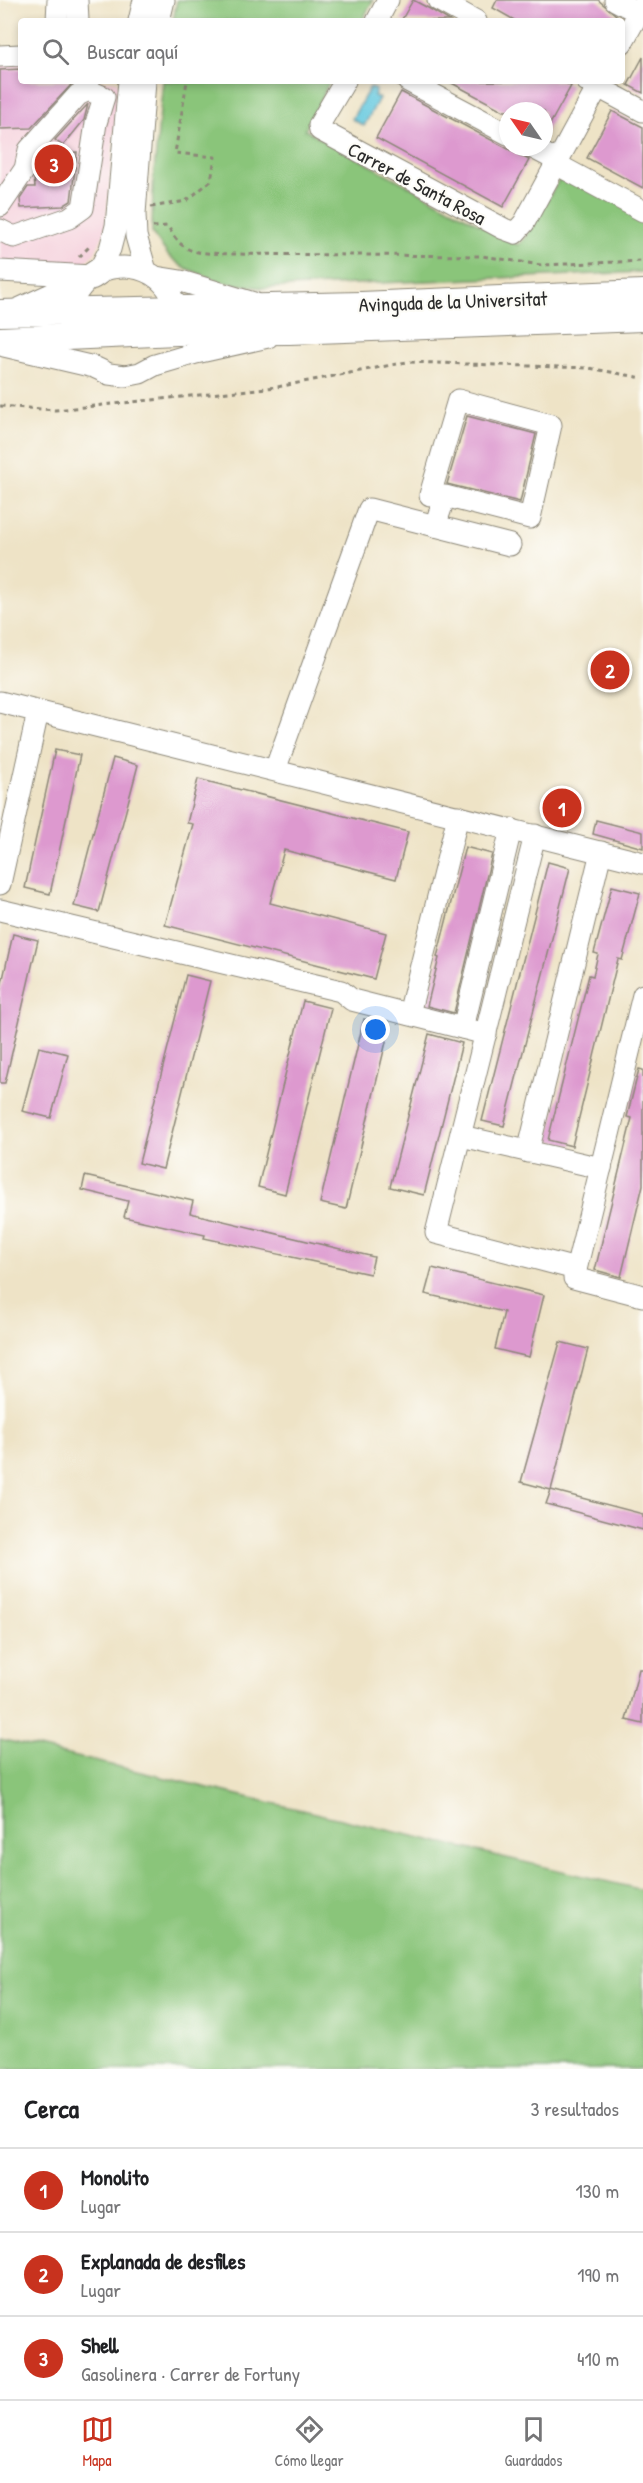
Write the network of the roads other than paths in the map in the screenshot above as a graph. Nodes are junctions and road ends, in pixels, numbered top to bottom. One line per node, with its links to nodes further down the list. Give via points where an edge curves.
1 (58, 0): 9 (street)
2 (77, 0): 10 (street)
3 (144, 0): 11 (street)
4 (164, 0): 12 (street)
5 (388, 0): 13 (street)
6 (438, 0): 14 (street)
7 (615, 0): 8 (street)
8 (642, 11): 15 (street)
9 (57, 18)
10 (78, 18)
11 (140, 18)
12 (160, 18)
13 (379, 18)
14 (471, 18)
15 (625, 38)
16 (18, 55): 17 (street)
17 (0, 56)
18 (129, 84): 31 (street, via 116,226 110,249)
19 (145, 84): 33 (street, via 136,228)
20 (343, 84): 27 (street, Carrer de Santa Rosa, via 319,125 320,130 504,230 515,233 524,223)
21 (414, 84): 25 (street)
22 (595, 84): 27 (street)
23 (597, 84): 24 (street)
24 (643, 111)
25 (499, 130)
26 (546, 156): 27 (street)
27 (557, 163): 29 (street)
28 (0, 206): 30 (street, via 25,169 29,150 78,95 88,90 104,97 96,123 83,208 69,218 14,237)
29 (643, 211)
30 (0, 230)
31 (89, 268): 32 (street); 33 (street, Avinguda de la Universitat, via 122,266); 36 (street); 37 (street, Avinguda de la Universitat, via 70,284)
32 (0, 271)
33 (151, 274): 35 (street, Avinguda de la Universitat); 39 (street, via 166,286)
34 (643, 293): 35 (main road, Avinguda de la Universitat)
35 (264, 306): 39 (main road, Avinguda de la Universitat)
36 (69, 312): 37 (main road, Avinguda de la Universitat); 39 (main road, Avinguda de la Universitat); 41 (street)
37 (6, 313)
38 (643, 318): 40 (main road, Avinguda de la Universitat)
39 (177, 321): 40 (main road, Avinguda de la Universitat); 41 (main road, Avinguda de la Universitat); 44 (street, via 165,356)
40 (289, 331): 44 (street, Avinguda de la Universitat)
41 (71, 338): 42 (main road, Avinguda de la Universitat); 45 (street, via 80,355)
42 (0, 340)
43 (0, 345): 45 (street, Avinguda de la Universitat)
44 (155, 365): 45 (street, Avinguda de la Universitat, via 125,376)
45 (94, 367)
46 (445, 496): 46 (street, via 530,518 552,425 458,400 430,495); 47 (street)
47 (435, 526): 48 (street); 51 (street, via 369,509)
48 (510, 545)
49 (0, 702): 50 (street)
50 (38, 712): 51 (street); 57 (street)
51 (275, 770): 52 (street)
52 (458, 816): 53 (street); 60 (street)
53 (511, 829): 54 (street); 61 (street)
54 (535, 835): 55 (street); 62 (street)
55 (601, 852): 56 (street); 65 (street)
56 (643, 863)
57 (0, 884)
58 (0, 910): 60 (street, via 341,991 352,1000)
59 (643, 995): 63 (street)
60 (409, 1014): 61 (street)
61 (463, 1028): 62 (street)
62 (486, 1034): 64 (street)
63 (634, 1071): 66 (street)
64 (461, 1136): 65 (street); 67 (street, via 436,1233)
65 (528, 1152): 66 (street)
66 (601, 1168): 67 (street)
67 (576, 1269): 68 (street, via 574,1278)
68 (643, 1296)

